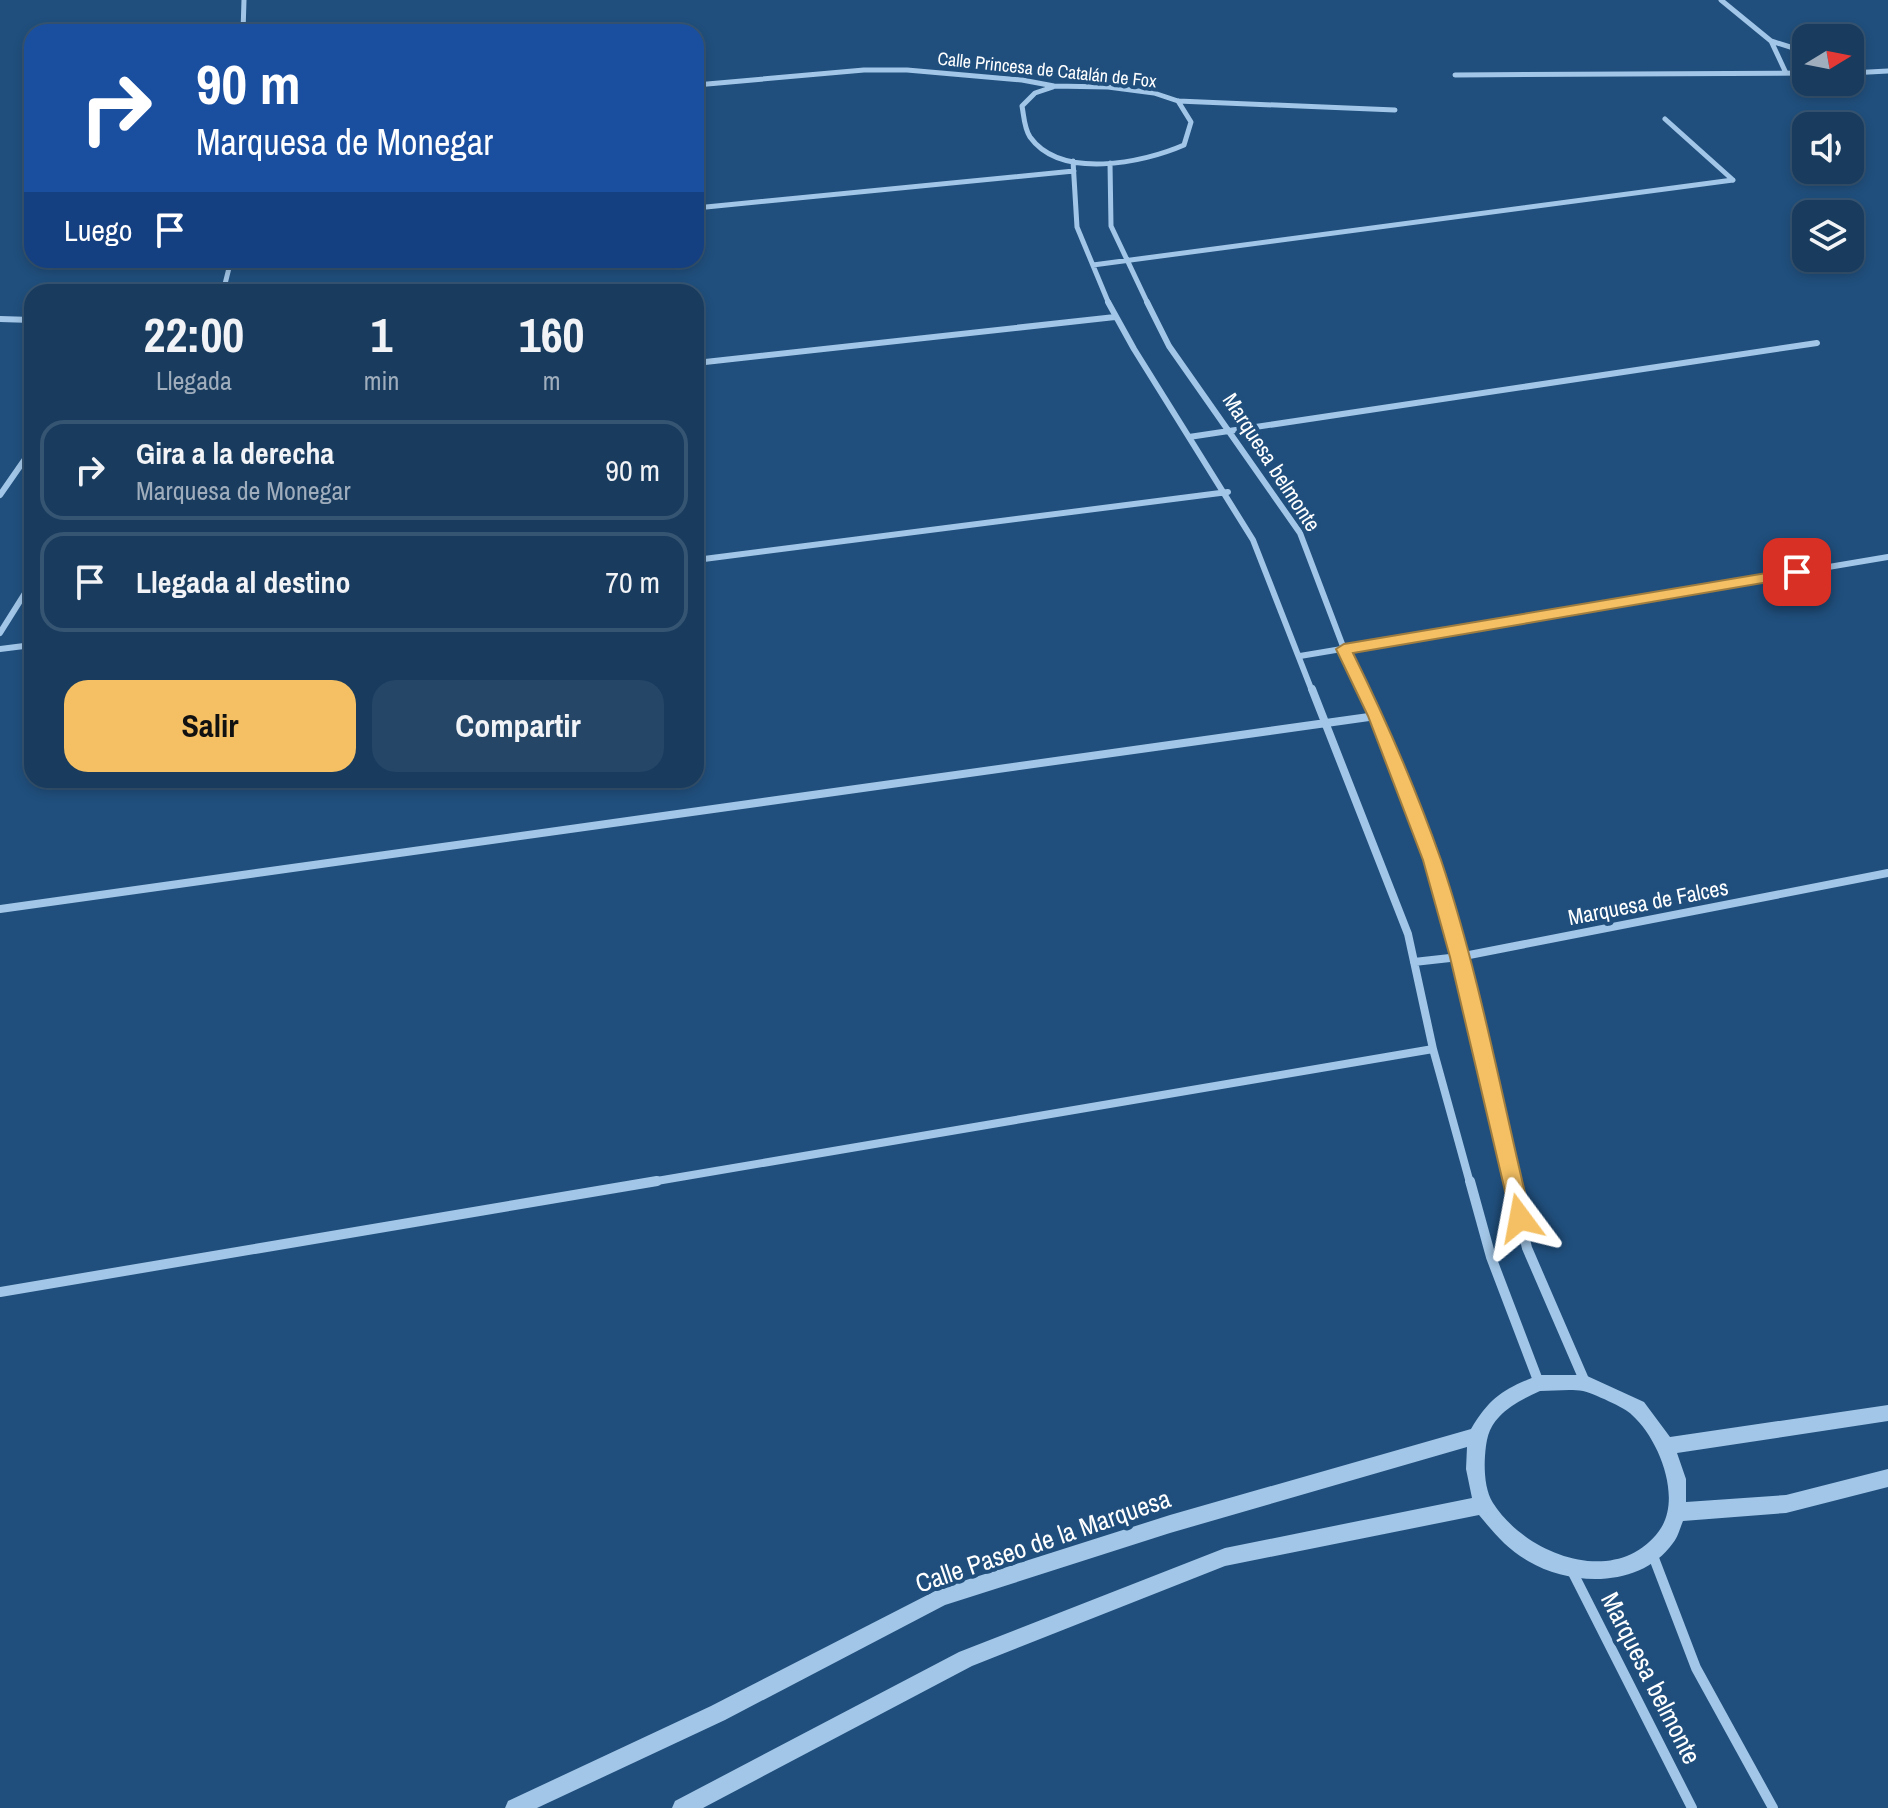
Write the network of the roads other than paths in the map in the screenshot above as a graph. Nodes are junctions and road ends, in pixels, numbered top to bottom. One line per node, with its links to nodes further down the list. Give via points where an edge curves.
1 (244, 0): 3 (street)
2 (1721, 0): 4 (street)
3 (243, 24)
4 (1771, 41): 5 (street); 8 (street)
5 (1792, 48)
6 (1888, 71): 7 (street)
7 (1864, 72)
8 (1786, 73): 9 (street); 10 (street)
9 (1792, 73)
10 (1455, 75)
11 (704, 84): 12 (street, Calle Princesa de Catalán de Fox, via 878,70)
12 (1054, 86): 13 (street, Calle Princesa de Catalán de Fox, via 1108,87); 16 (street, via 1035,93 1022,106 1025,125 1041,148)
13 (1178, 101): 14 (street, Calle Princesa de Catalán de Fox); 17 (street, via 1190,114 1193,129 1184,145 1142,162)
14 (1395, 110)
15 (1665, 119): 20 (street, via 1733,180)
16 (1073, 161): 17 (street); 18 (street)
17 (1110, 163): 20 (street, Marquesa belmonte, via 1111,226)
18 (1074, 171): 19 (street); 21 (street, via 1076,225)
19 (704, 207)
20 (1126, 261): 21 (street); 27 (street, Marquesa belmonte, via 1169,346)
21 (1093, 265): 22 (street)
22 (1115, 317): 26 (street); 28 (street)
23 (0, 319): 24 (street)
24 (24, 320)
25 (1817, 343): 27 (street)
26 (704, 362)
27 (1229, 430): 28 (street); 38 (street, Marquesa belmonte, via 1300,533)
28 (1189, 437): 30 (street)
29 (24, 460): 31 (street)
30 (1228, 492): 33 (street); 39 (street)
31 (0, 495)
32 (1888, 557): 38 (street)
33 (704, 559)
34 (24, 595): 35 (street)
35 (0, 633)
36 (24, 646): 37 (street)
37 (0, 649)
38 (1344, 649): 39 (street); 40 (street, Marquesa belmonte)
39 (1300, 656): 41 (street)
40 (1376, 716): 41 (street); 44 (street, Marquesa belmonte, via 1432,860)
41 (1326, 722): 43 (street); 45 (street, via 1408,934)
42 (1888, 873): 44 (street, Marquesa de Falces)
43 (0, 909)
44 (1459, 957): 45 (street, Marquesa de Falces); 49 (street, Marquesa belmonte, via 1527,1248)
45 (1414, 962): 46 (street)
46 (1433, 1049): 47 (street); 48 (street, via 1491,1257)
47 (0, 1292)
48 (1539, 1383): 49 (street); 51 (street, via 1491,1412)
49 (1585, 1383): 52 (street, via 1638,1408)
50 (1888, 1413): 52 (street)
51 (1477, 1436): 54 (street, via 1475,1469); 58 (street, Calle Paseo de la Marquesa, via 1170,1524 941,1597 718,1713)
52 (1666, 1446): 55 (street, via 1677,1479)
53 (1888, 1478): 55 (street, via 1786,1504)
54 (1483, 1505): 57 (street, via 1506,1534 1535,1555); 59 (street, via 1225,1557 966,1659)
55 (1677, 1512): 56 (street, via 1668,1535)
56 (1652, 1553): 57 (street, via 1615,1570); 61 (street, Marquesa belmonte, via 1696,1668)
57 (1570, 1568): 60 (street, Marquesa belmonte)
58 (515, 1808)
59 (682, 1808)
60 (1692, 1808)
61 (1773, 1808)

